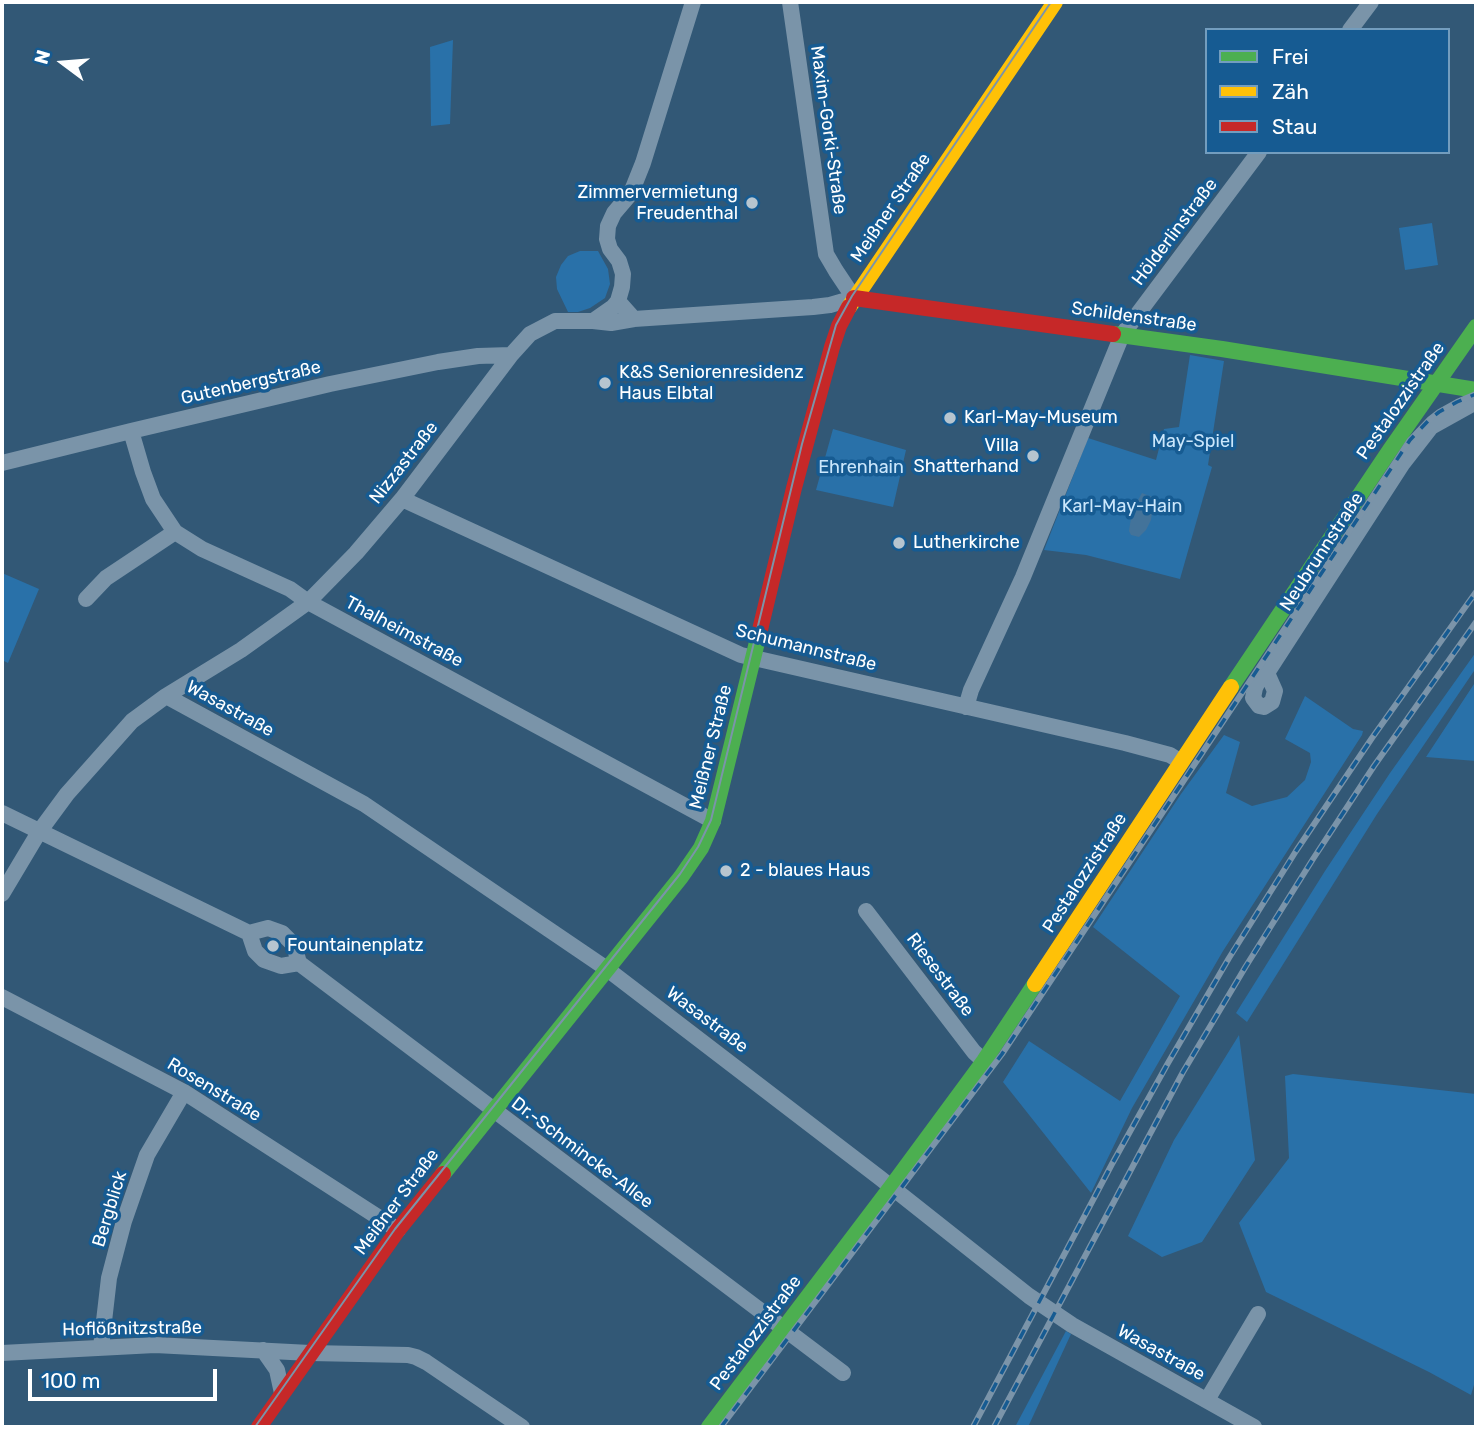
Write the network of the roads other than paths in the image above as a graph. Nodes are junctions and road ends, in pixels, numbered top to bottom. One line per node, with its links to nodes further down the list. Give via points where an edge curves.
1 (693, 2): 8 (street, via 643,163 631,193 608,226 607,239 623,274)
2 (790, 2): 7 (street, Maxim-Gorki-Straße, via 826,254)
3 (1055, 2): 7 (street, Meißner Straße)
4 (1371, 2): 5 (street)
5 (1352, 28)
6 (1258, 154): 12 (street, Hölderlinstraße)
7 (854, 298): 9 (street, via 813,307); 12 (street, Schildenstraße); 24 (street, Meißner Straße, via 832,346)
8 (618, 300): 9 (street); 10 (street)
9 (635, 320): 10 (street)
10 (593, 321): 13 (street, Nizzastraße, via 555,321 530,334)
11 (1476, 327): 15 (street, Pestalozzistraße)
12 (1122, 335): 14 (street, Schildenstraße); 27 (street, Hölderlinstraße)
13 (511, 355): 18 (street, Gutenbergstraße, via 438,362); 20 (street, Nizzastraße)
14 (1409, 379): 15 (street, Schildenstraße); 17 (street)
15 (1436, 384): 16 (street, Schildenstraße); 17 (street, Pestalozzistraße)
16 (1475, 390): 25 (street, Neubrunnstraße, via 1431,427 1402,463)
17 (1420, 407): 28 (street, Pestalozzistraße)
18 (131, 431): 19 (street, Gutenbergstraße); 21 (street, Thalheimstraße, via 153,499)
19 (2, 463)
20 (401, 499): 23 (street, Nizzastraße); 24 (street, Schumannstraße)
21 (175, 532): 22 (street, via 106,578); 23 (street, Thalheimstraße)
22 (86, 599)
23 (308, 602): 26 (street, Nizzastraße); 30 (street, Thalheimstraße)
24 (753, 658): 27 (street, Schumannstraße); 30 (street, Meißner Straße)
25 (1267, 673)
26 (166, 696): 31 (street, Nizzastraße, via 132,721 66,794); 36 (street, Wasastraße, via 364,804)
27 (966, 707): 28 (street, Schumannstraße, via 1170,755)
28 (1181, 762): 38 (street, Pestalozzistraße)
29 (2, 813): 31 (street, Dr.-Schmincke-Allee)
30 (713, 821): 36 (street, Meißner Straße, via 687,869)
31 (39, 832): 32 (street, Nizzastraße); 34 (street, Dr.-Schmincke-Allee)
32 (2, 894)
33 (866, 911): 38 (street, Riesestraße)
34 (249, 933): 35 (street, via 264,960); 35 (street, Dr.-Schmincke-Allee, via 268,928 282,933 294,945)
35 (299, 964): 40 (street, Dr.-Schmincke-Allee)
36 (607, 969): 40 (street, Meißner Straße); 41 (street, Wasastraße)
37 (2, 997): 39 (street, Rosenstraße)
38 (984, 1061): 41 (street, Pestalozzistraße)
39 (184, 1092): 42 (street, Rosenstraße); 45 (street, Bergblick, via 147,1155 124,1221 109,1279)
40 (493, 1110): 42 (street, Meißner Straße); 44 (street, Dr.-Schmincke-Allee)
41 (891, 1187): 44 (street, Pestalozzistraße); 51 (street, Wasastraße, via 1028,1296)
42 (398, 1230): 48 (street, Meißner Straße)
43 (1258, 1314): 51 (street, Wasastraße)
44 (782, 1329): 49 (street, Dr.-Schmincke-Allee); 54 (street, Pestalozzistraße)
45 (101, 1347): 46 (street, Hoflößnitzstraße); 47 (street, Hoflößnitzstraße)
46 (263, 1350): 48 (street, Hoflößnitzstraße); 50 (street, via 277,1370)
47 (2, 1353)
48 (310, 1353): 50 (street, Meißner Straße); 53 (street, Hoflößnitzstraße, via 416,1357)
49 (843, 1373)
50 (282, 1393): 52 (street, Meißner Straße)
51 (1207, 1400): 55 (street, Wasastraße)
52 (259, 1427)
53 (522, 1427)
54 (709, 1427)
55 (1254, 1427)

